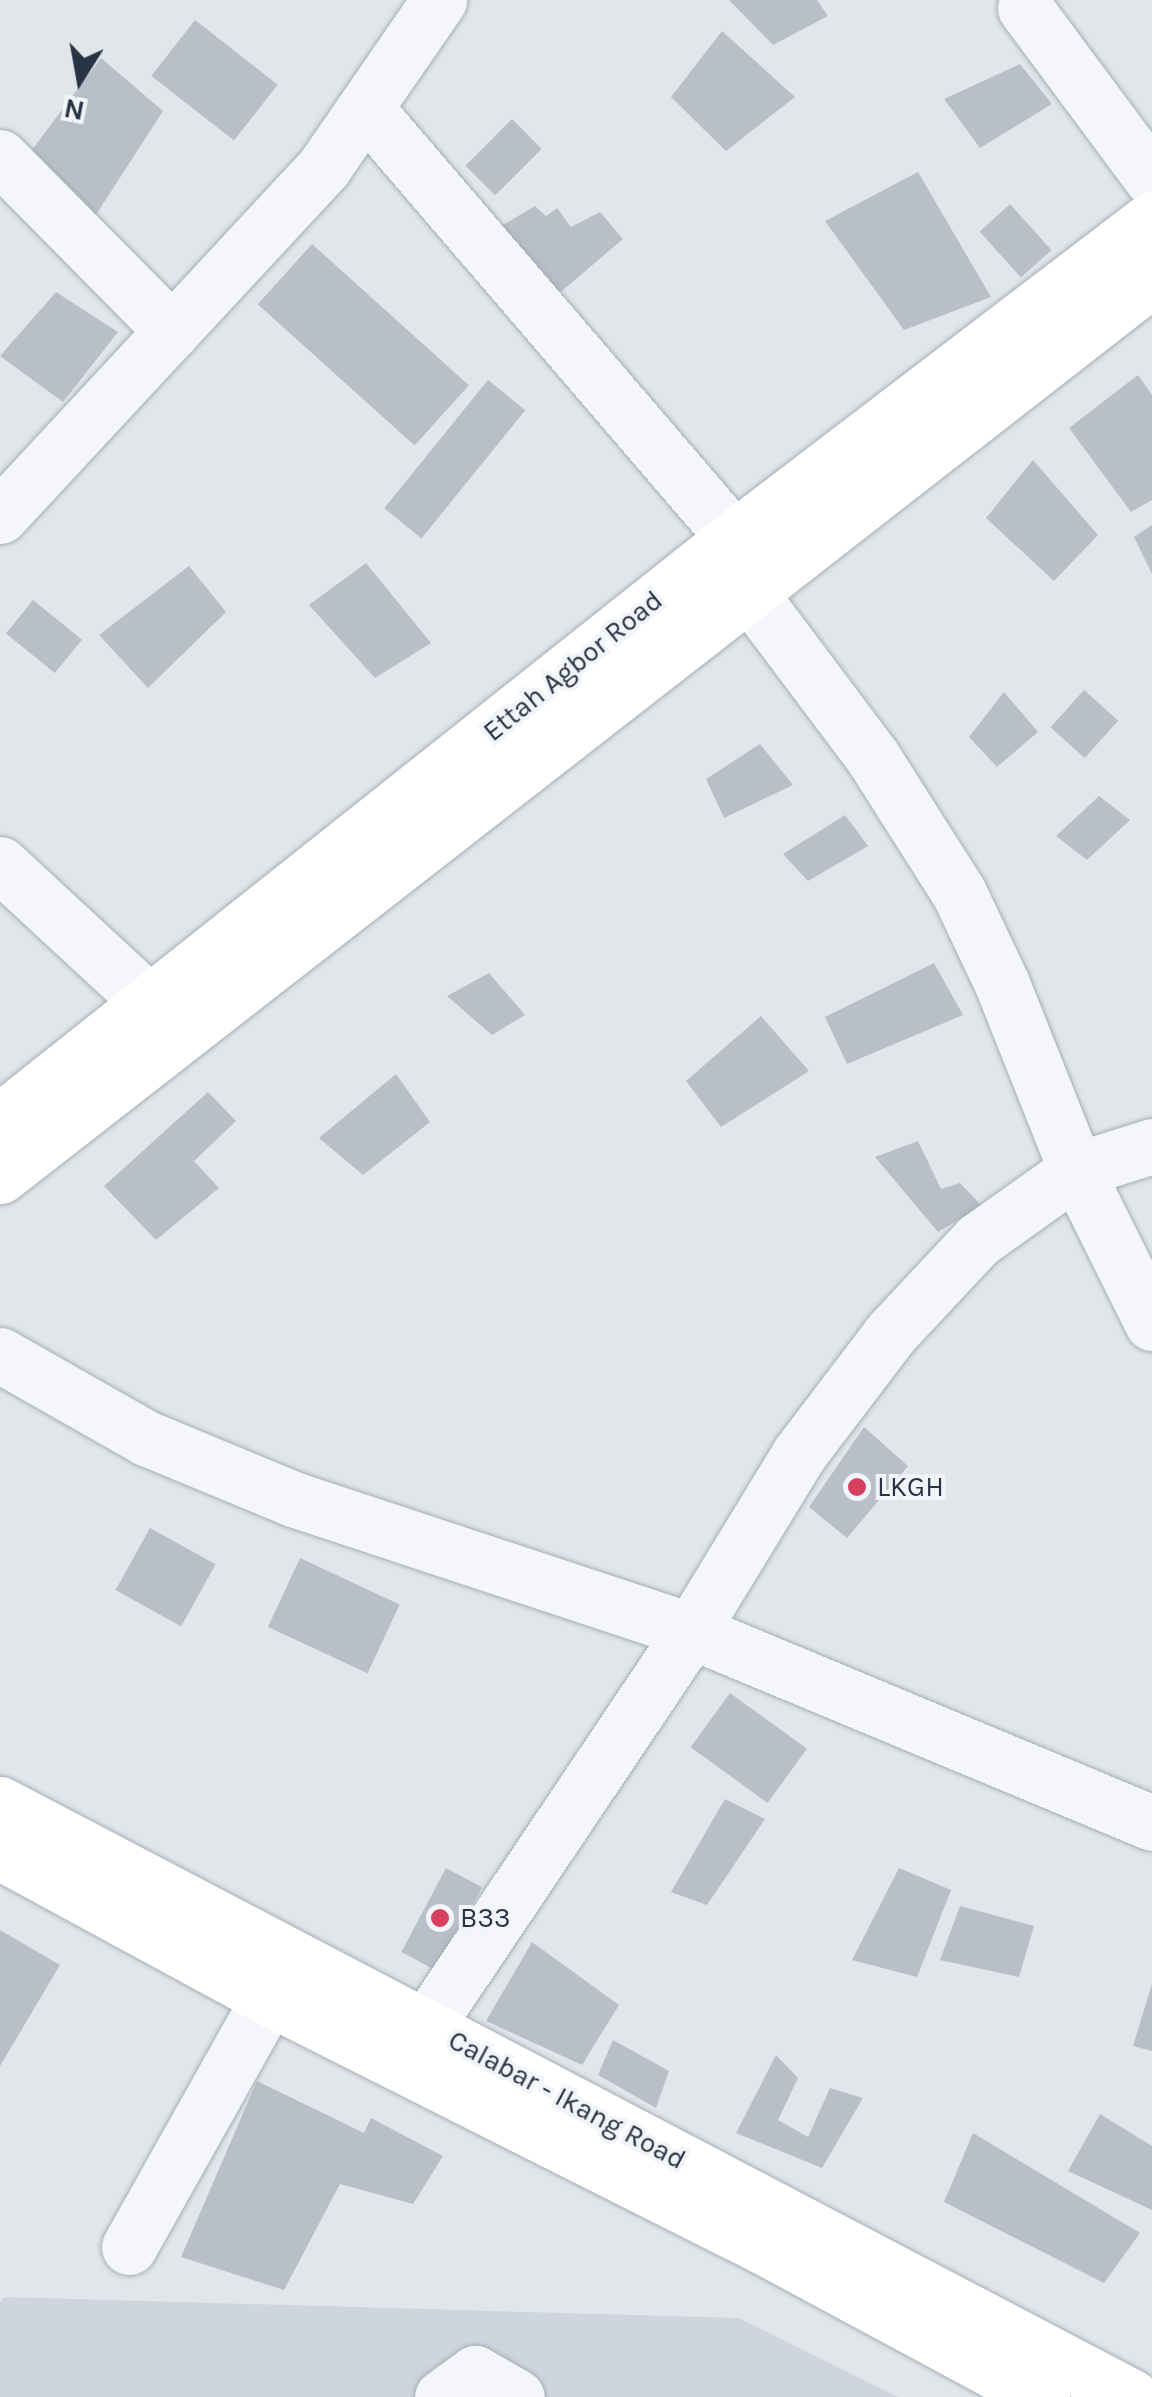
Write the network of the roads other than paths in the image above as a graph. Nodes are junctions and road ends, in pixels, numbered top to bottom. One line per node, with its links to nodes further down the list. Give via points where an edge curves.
1 (439, 0): 3 (street)
2 (1025, 8): 5 (street)
3 (366, 109): 8 (street, via 324,167); 10 (street)
4 (0, 157): 8 (street)
5 (1152, 179)
6 (1152, 219): 10 (main road, Ettah Agbor Road)
7 (1152, 280): 11 (main road, Ettah Agbor Road)
8 (172, 330): 9 (street)
9 (0, 516)
10 (734, 538): 13 (main road, Ettah Agbor Road)
11 (748, 591): 16 (street, via 872,756 958,893); 17 (main road, Ettah Agbor Road)
12 (0, 864): 13 (street)
13 (150, 1002): 14 (main road, Ettah Agbor Road)
14 (0, 1122)
15 (1152, 1146): 16 (street)
16 (1076, 1170): 18 (street); 20 (street, via 978,1240 890,1334 800,1454)
17 (0, 1176)
18 (1152, 1323)
19 (0, 1356): 20 (street, via 130,1429 293,1499)
20 (691, 1631): 22 (street); 25 (street)
21 (0, 1804): 25 (main road, Calabar - Ikang Road)
22 (1152, 1823)
23 (0, 1852): 24 (main road, Calabar - Ikang Road)
24 (269, 1998): 26 (street); 29 (main road, Calabar - Ikang Road, via 764,2247)
25 (426, 2026): 30 (main road, Calabar - Ikang Road)
26 (129, 2247)
27 (442, 2397): 28 (street, via 476,2374)
28 (517, 2397)
29 (1042, 2397)
30 (1132, 2397)

